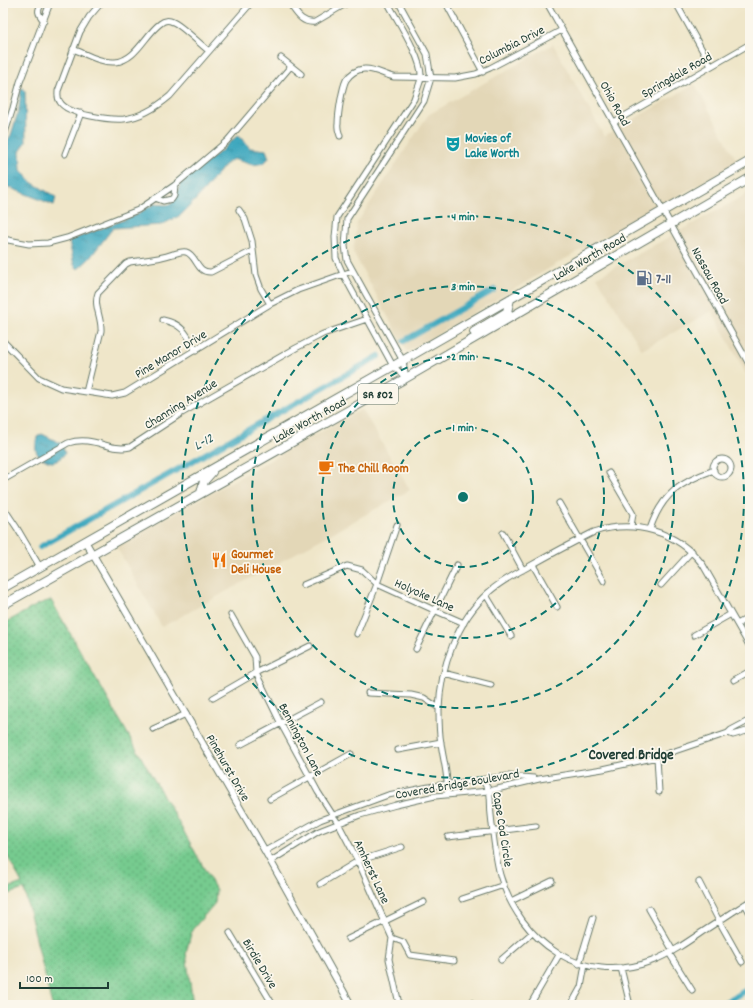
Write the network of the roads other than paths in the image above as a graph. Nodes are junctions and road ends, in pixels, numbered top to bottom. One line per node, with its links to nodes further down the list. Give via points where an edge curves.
1 (43, 3): 12 (street, via 38,12)
2 (50, 3): 12 (street)
3 (101, 3): 15 (street, via 84,24)
4 (251, 3): 16 (street)
5 (289, 3): 6 (street, via 303,20 311,22)
6 (347, 3)
7 (388, 3): 22 (street, via 414,50)
8 (399, 3): 23 (street, via 427,54)
9 (446, 3): 20 (street)
10 (547, 3): 13 (street, Ohio Road)
11 (676, 3): 19 (street)
12 (44, 21): 27 (street, via 20,82)
13 (562, 30): 20 (street, Columbia Drive); 25 (street, Ohio Road)
14 (750, 44): 19 (street, Springdale Road)
15 (74, 49): 16 (street, via 103,61 122,60 161,23 169,21 177,24); 24 (street, via 57,97 64,107)
16 (209, 52): 24 (street, via 170,96 147,111 124,118 106,118)
17 (281, 58): 18 (street)
18 (291, 66): 21 (street); 31 (street, via 227,140)
19 (712, 66): 25 (street, Springdale Road)
20 (483, 72): 23 (street, Columbia Drive, via 455,78)
21 (301, 74)
22 (421, 78): 23 (street, Columbia Drive); 26 (street, Columbia Drive, via 394,77 370,69 352,73 344,87 337,125); 39 (street, via 414,99 337,217 336,258)
23 (431, 78): 38 (street, via 424,101 347,219 345,246)
24 (81, 113): 28 (street)
25 (614, 122): 34 (street, Ohio Road)
26 (340, 136)
27 (3, 140)
28 (65, 154)
29 (750, 161): 34 (main road, Lake Worth Road / SR 802)
30 (750, 178): 35 (main road, Lake Worth Road / SR 802)
31 (175, 185): 32 (street); 32 (street, via 172,199 163,201)
32 (155, 198): 36 (street, via 138,210 48,243 28,244)
33 (239, 210): 37 (street, via 245,219 252,241)
34 (664, 213): 35 (street, Nassau Road); 40 (main road, Lake Worth Road / SR 802)
35 (670, 223): 46 (main road, Lake Worth Road / SR 802); 49 (street, Nassau Road)
36 (3, 238)
37 (252, 251): 41 (street, via 256,275); 51 (street, via 211,272 201,269 186,252 126,264 96,297 101,331)
38 (352, 271): 39 (street, Pine Manor Drive); 47 (street)
39 (343, 274): 41 (street, Pine Manor Drive, via 298,290); 42 (street)
40 (510, 299): 46 (main road, via 507,312 476,331); 47 (main road, Lake Worth Road / SR 802)
41 (270, 304): 45 (street, Pine Manor Drive)
42 (367, 319): 48 (street); 55 (street, Channing Avenue, via 323,334 296,348 182,413 130,447 116,448 89,440 78,440 68,443)
43 (163, 320): 45 (street, via 175,322 190,339)
44 (3, 341): 51 (street, Pine Manor Drive, via 39,378 61,388)
45 (196, 351): 51 (street, Pine Manor Drive, via 125,393 112,396)
46 (442, 357): 50 (main road, Lake Worth Road / SR 802)
47 (403, 361): 48 (main road, Lake Worth Road / SR 802); 50 (street)
48 (394, 366): 50 (street); 52 (main road, Lake Worth Road / SR 802)
49 (750, 366)
50 (406, 378): 56 (main road, Lake Worth Road / SR 802)
51 (86, 392)
52 (217, 466): 56 (main road, via 204,481); 64 (main road, Lake Worth Road / SR 802)
53 (714, 470): 61 (street, via 686,481 673,491 658,511)
54 (609, 473): 60 (street, via 633,514)
55 (3, 480)
56 (200, 493): 66 (main road, Lake Worth Road / SR 802)
57 (559, 503): 63 (street)
58 (3, 507): 69 (street)
59 (397, 525): 72 (street)
60 (631, 526): 61 (street); 63 (street, via 603,529)
61 (650, 529): 65 (street, via 674,539)
62 (503, 533): 70 (street)
63 (580, 539): 67 (street); 71 (street)
64 (85, 541): 66 (street, Pinehurst Drive); 69 (main road, Lake Worth Road / SR 802)
65 (692, 552): 74 (street); 80 (street, via 703,565)
66 (93, 554): 77 (main road, Lake Worth Road / SR 802); 100 (street, Pinehurst Drive)
67 (533, 564): 70 (street); 78 (street)
68 (457, 565): 79 (street)
69 (40, 567): 75 (main road, Lake Worth Road / SR 802)
70 (523, 570): 76 (street)
71 (604, 581)
72 (377, 584): 73 (street, Holyoke Lane, via 362,570 347,566); 79 (street, Holyoke Lane); 85 (street)
73 (303, 585)
74 (662, 585)
75 (3, 588)
76 (486, 594): 83 (street); 87 (street)
77 (3, 605)
78 (557, 607)
79 (434, 610): 83 (street, Holyoke Lane); 90 (street)
80 (731, 614): 84 (street); 86 (street)
81 (231, 615): 92 (street, Bennington Lane, via 255,657)
82 (750, 617): 84 (street)
83 (464, 623): 93 (street)
84 (737, 624): 89 (street)
85 (357, 634)
86 (694, 635)
87 (511, 636)
88 (310, 646): 92 (street)
89 (750, 647)
90 (416, 649)
91 (750, 671): 94 (street)
92 (256, 673): 97 (street); 102 (street, Bennington Lane)
93 (444, 673): 95 (street); 99 (street)
94 (734, 680)
95 (491, 685)
96 (368, 693): 99 (street, via 411,695 424,698)
97 (213, 698)
98 (321, 702): 102 (street)
99 (439, 708): 106 (street)
100 (186, 714): 103 (street); 125 (street, Pinehurst Drive)
101 (750, 720): 105 (street, Covered Bridge Boulevard)
102 (280, 722): 107 (street); 111 (street, Bennington Lane)
103 (153, 729)
104 (750, 730): 105 (street, Covered Bridge Boulevard, via 733,735)
105 (728, 733): 110 (street, Covered Bridge Boulevard)
106 (440, 742): 108 (street); 114 (street)
107 (240, 745)
108 (398, 750)
109 (351, 754): 111 (street)
110 (657, 757): 112 (street, Covered Bridge Boulevard, via 604,769); 116 (street)
111 (309, 776): 118 (street); 119 (street, Bennington Lane)
112 (539, 779): 113 (street, Covered Bridge Boulevard, via 508,776); 115 (street, Covered Bridge Boulevard)
113 (482, 780): 114 (street, Covered Bridge Boulevard); 115 (street, Cape Cod Circle)
114 (448, 784): 117 (street); 119 (street, Covered Bridge Boulevard, via 388,795)
115 (489, 791): 117 (street, Covered Bridge Boulevard); 122 (street, Cape Cod Circle)
116 (659, 792)
117 (447, 794): 120 (street, Covered Bridge Boulevard, via 396,804)
118 (270, 799)
119 (332, 815): 120 (street, Amherst Lane); 125 (street, Covered Bridge Boulevard)
120 (338, 823): 126 (street, Covered Bridge Boulevard, via 319,831); 127 (street, Amherst Lane)
121 (536, 826): 122 (street)
122 (493, 830): 123 (street); 131 (street, Cape Cod Circle, via 497,862)
123 (448, 837)
124 (402, 847): 127 (street)
125 (265, 851): 126 (street, Pinehurst Drive)
126 (271, 861): 156 (street, Pinehurst Drive)
127 (358, 861): 130 (street); 140 (street, Amherst Lane)
128 (552, 881): 133 (street)
129 (699, 882): 141 (street)
130 (320, 884)
131 (504, 885): 132 (street); 133 (street, Cape Cod Circle)
132 (462, 899)
133 (511, 901): 143 (street, Cape Cod Circle)
134 (750, 901): 136 (street, Cape Cod Circle)
135 (424, 902): 140 (street)
136 (745, 904): 138 (street); 141 (street, Cape Cod Circle)
137 (648, 909): 146 (street)
138 (750, 913)
139 (593, 918): 151 (street)
140 (384, 921): 144 (street, Amherst Lane); 145 (street)
141 (719, 921): 146 (street, Cape Cod Circle); 150 (street)
142 (230, 933): 155 (street, Birdie Drive)
143 (532, 933): 147 (street, Cape Cod Circle); 148 (street)
144 (392, 938): 149 (street, via 403,942 410,955); 154 (street, via 389,959)
145 (348, 939)
146 (671, 952): 152 (street, Cape Cod Circle, via 644,964); 153 (street)
147 (559, 955): 151 (street, Cape Cod Circle); 157 (street)
148 (501, 960)
149 (454, 961)
150 (742, 962)
151 (582, 964): 152 (street, Cape Cod Circle); 158 (street, via 581,987)
152 (621, 968): 159 (street)
153 (692, 990)
154 (399, 1004)
155 (273, 1005)
156 (351, 1005)
157 (530, 1005)
158 (571, 1005)
159 (630, 1005)

